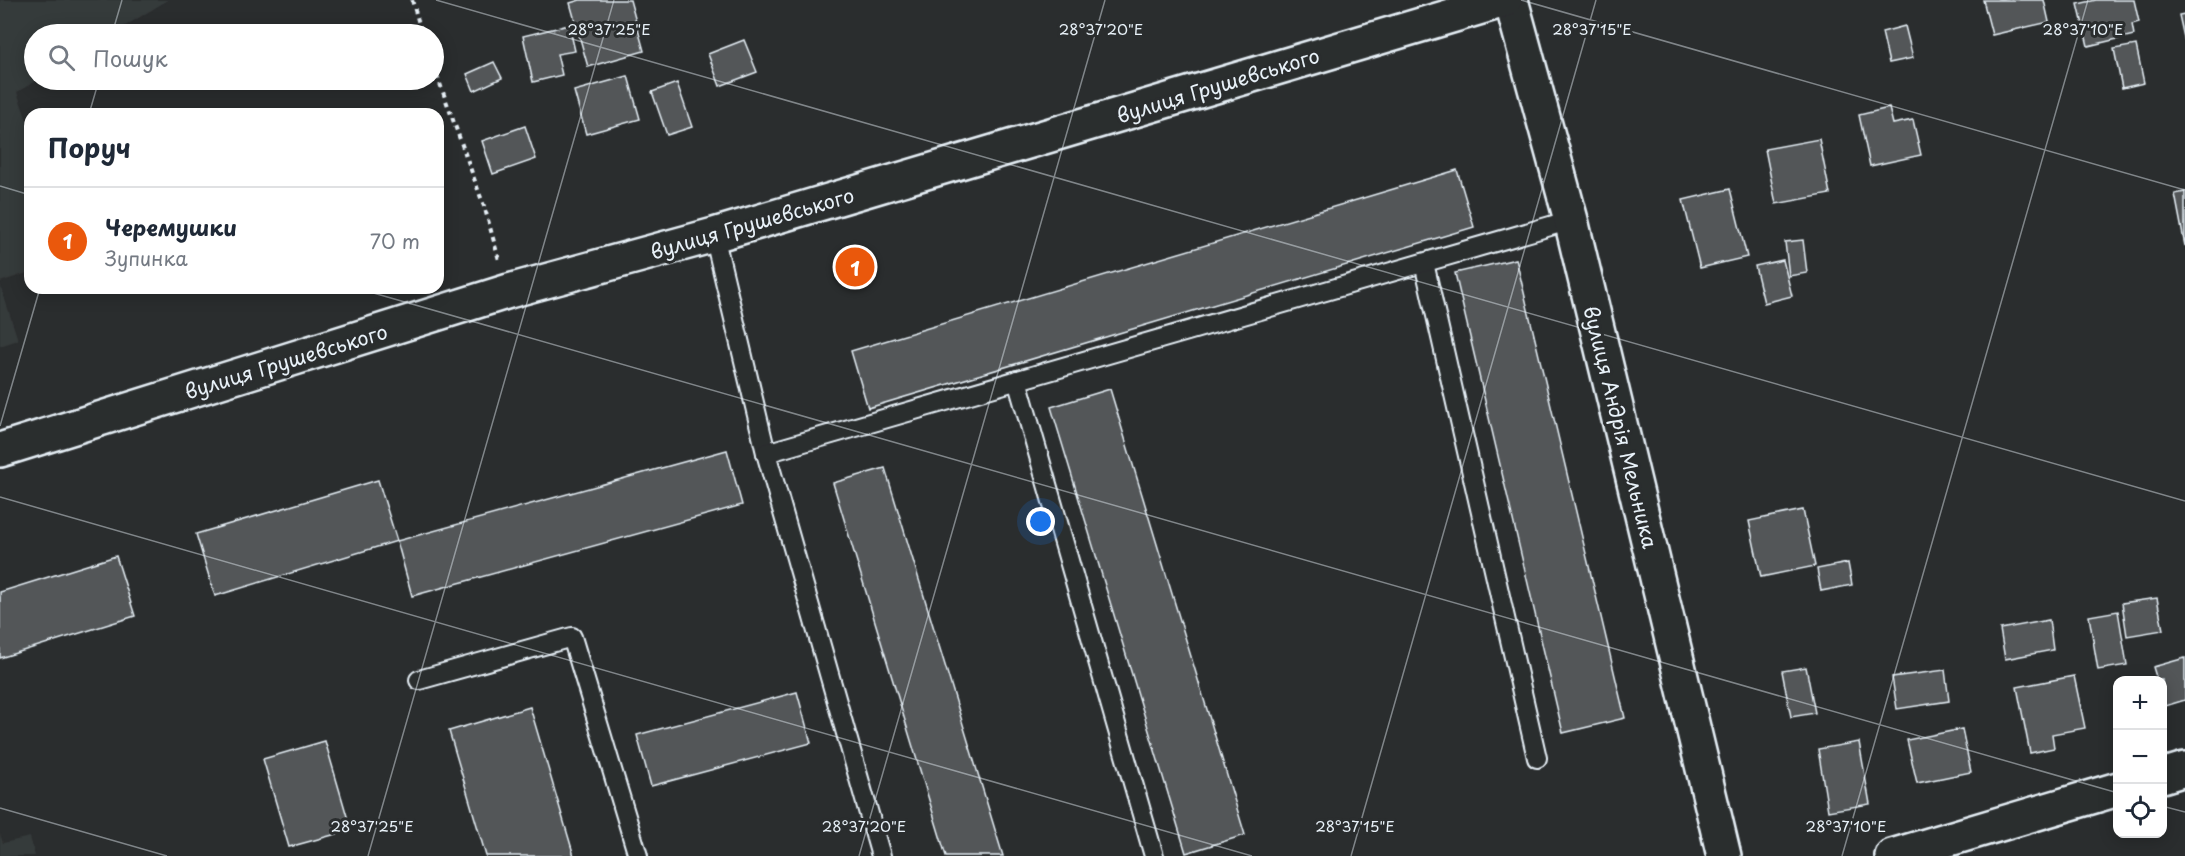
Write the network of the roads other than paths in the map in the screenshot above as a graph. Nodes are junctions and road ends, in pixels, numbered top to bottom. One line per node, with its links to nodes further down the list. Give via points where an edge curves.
1 (1505, 0): 4 (main road, вулиця Грушевського)
2 (1511, 0): 3 (main road, вулиця Андрія Мельника)
3 (1571, 220): 5 (lane); 17 (main road, вулиця Андрія Мельника)
4 (714, 235): 7 (main road, вулиця Грушевського, via 509,291); 8 (lane)
5 (1424, 263): 6 (lane); 10 (lane)
6 (1017, 380): 8 (lane); 16 (lane)
7 (0, 450)
8 (766, 453): 15 (lane)
9 (419, 680): 14 (lane, via 572,637)
10 (1537, 758)
11 (2185, 769): 12 (main road)
12 (2167, 775)
13 (2113, 790): 18 (main road)
14 (638, 856)
15 (881, 856)
16 (1154, 856)
17 (1724, 856)
18 (1892, 856)

